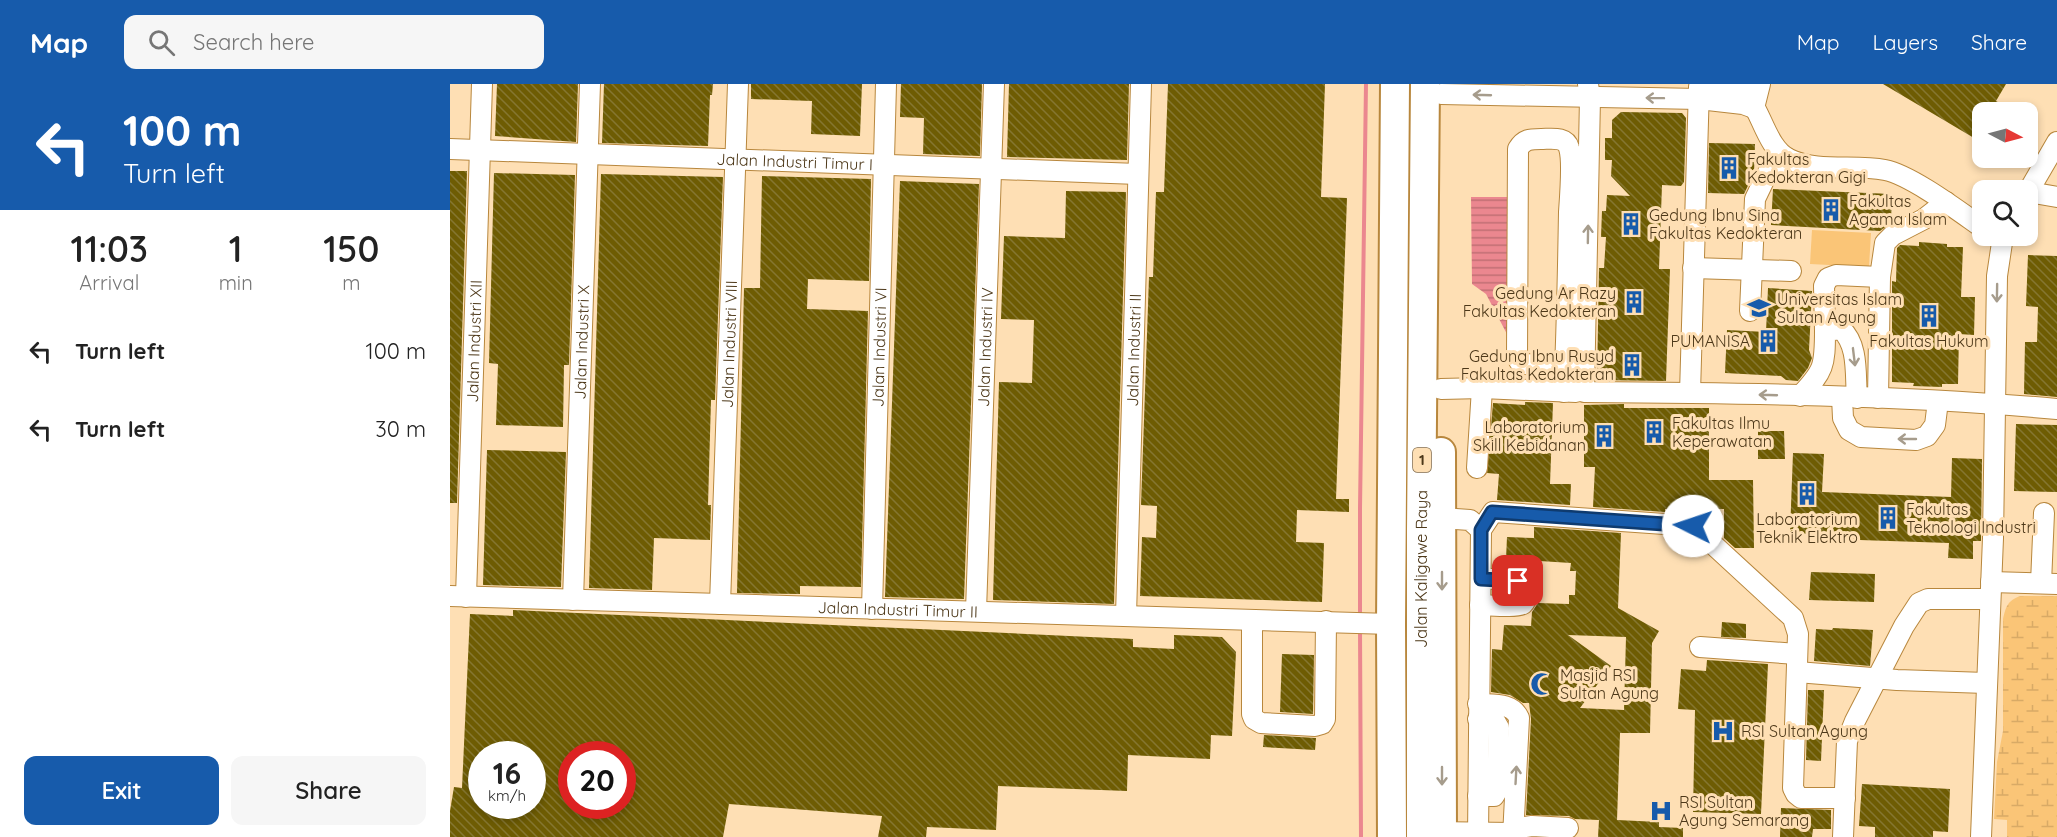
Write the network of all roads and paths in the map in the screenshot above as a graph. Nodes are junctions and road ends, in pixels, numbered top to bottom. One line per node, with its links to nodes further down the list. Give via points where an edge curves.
1 (482, 84): 14 (lane, Jalan Industri XII)
2 (590, 84): 15 (lane, Jalan Industri X)
3 (738, 84): 16 (lane, Jalan Industri VIII)
4 (886, 84): 18 (lane, Jalan Industri VI)
5 (994, 84): 19 (lane, Jalan Industri IV)
6 (1141, 84): 20 (lane, Jalan Industri II)
7 (1760, 84): 11 (lane)
8 (1420, 89): 10 (lane, one-way to 8); 36 (highway); 49 (highway, Jalan Kaligawe Raya / 1); 63 (highway)
9 (1701, 89): 10 (lane, one-way to 10); 11 (lane, via 1736,87 1748,95); 28 (lane)
10 (1589, 91): 22 (lane)
11 (1754, 108): 17 (lane, via 1774,146)
12 (2057, 142): 21 (lane)
13 (450, 149): 14 (lane, Jalan Industri Timur I)
14 (480, 150): 15 (lane, Jalan Industri Timur I); 54 (lane, Jalan Industri XII)
15 (587, 154): 16 (lane, Jalan Industri Timur I); 55 (lane, Jalan Industri X)
16 (735, 159): 18 (lane, Jalan Industri Timur I); 56 (lane, Jalan Industri VIII)
17 (1787, 159): 25 (lane, via 1804,165 1899,174); 29 (lane, via 1767,174 1755,199)
18 (884, 165): 19 (lane, Jalan Industri Timur I); 58 (lane, Jalan Industri VI)
19 (991, 170): 20 (lane, Jalan Industri Timur I); 59 (lane, Jalan Industri IV)
20 (1138, 174): 60 (lane, Jalan Industri II)
21 (2035, 180)
22 (1580, 181): 33 (lane); 35 (lane, via 1565,141 1522,142 1518,149 1516,356 1524,364)
23 (2038, 194): 24 (lane)
24 (2057, 197)
25 (1946, 202): 26 (lane); 31 (lane, via 1885,243)
26 (1972, 220)
27 (1998, 246): 45 (lane, one-way to 45)
28 (1693, 268): 29 (lane); 40 (lane)
29 (1752, 270): 30 (lane); 32 (lane)
30 (1791, 271)
31 (1880, 277): 34 (lane, via 1828,278 1824,286); 43 (lane)
32 (1750, 310)
33 (1577, 311): 35 (lane); 39 (lane)
34 (1825, 332): 41 (lane, via 1826,357 1819,376); 42 (lane, one-way to 42, via 1841,329 1849,336 1854,350)
35 (1565, 366): 38 (lane)
36 (1441, 388): 37 (lane); 49 (highway)
37 (1482, 388): 38 (lane); 47 (lane)
38 (1564, 392): 39 (lane)
39 (1584, 392): 40 (lane)
40 (1690, 393): 41 (lane, one-way to 40)
41 (1800, 396): 42 (lane)
42 (1850, 397): 43 (lane); 44 (lane, one-way to 42, via 1935,425 1928,436 1916,440 1861,437 1849,430 1843,418)
43 (1878, 398): 44 (lane)
44 (1938, 400): 45 (lane)
45 (1994, 403): 46 (lane); 53 (lane)
46 (2057, 409)
47 (1477, 468)
48 (2044, 513): 52 (lane)
49 (1431, 527): 50 (lane, via 1470,520); 71 (highway, Jalan Kaligawe Raya / 1)
50 (1481, 530): 51 (lane); 65 (lane, via 1492,512 1693,526 1793,618 1798,633)
51 (1481, 579): 57 (lane); 57 (lane, via 1518,581 1528,590 1527,599 1517,606)
52 (2049, 584): 53 (lane)
53 (1990, 591): 66 (lane, via 1919,603); 67 (lane)
54 (458, 597): 55 (lane, Jalan Industri Timur II)
55 (573, 600): 56 (lane, Jalan Industri Timur II)
56 (720, 604): 58 (lane, Jalan Industri Timur II)
57 (1480, 605): 68 (lane)
58 (872, 609): 59 (lane, Jalan Industri Timur II)
59 (976, 612): 60 (lane, Jalan Industri Timur II)
60 (1126, 616): 61 (lane, Jalan Industri Timur II)
61 (1252, 620): 62 (lane, Jalan Industri Timur II); 62 (lane, via 1254,719 1261,723 1315,726 1325,719)
62 (1326, 621): 63 (lane, Jalan Industri Timur II)
63 (1386, 623): 74 (highway)
64 (1700, 647): 65 (lane)
65 (1797, 663): 66 (lane); 69 (lane, via 1793,788 1801,798)
66 (1878, 677): 67 (lane); 69 (lane, via 1847,741)
67 (1986, 683): 76 (lane)
68 (1478, 712): 72 (lane); 73 (lane, one-way to 68, via 1519,718 1508,706)
69 (1845, 798): 75 (lane)
70 (1568, 828): 73 (lane, via 1532,826)
71 (1427, 835): 72 (lane)
72 (1478, 835): 73 (lane)
73 (1513, 835)
74 (1392, 837)
75 (1843, 837)
76 (1981, 837)

